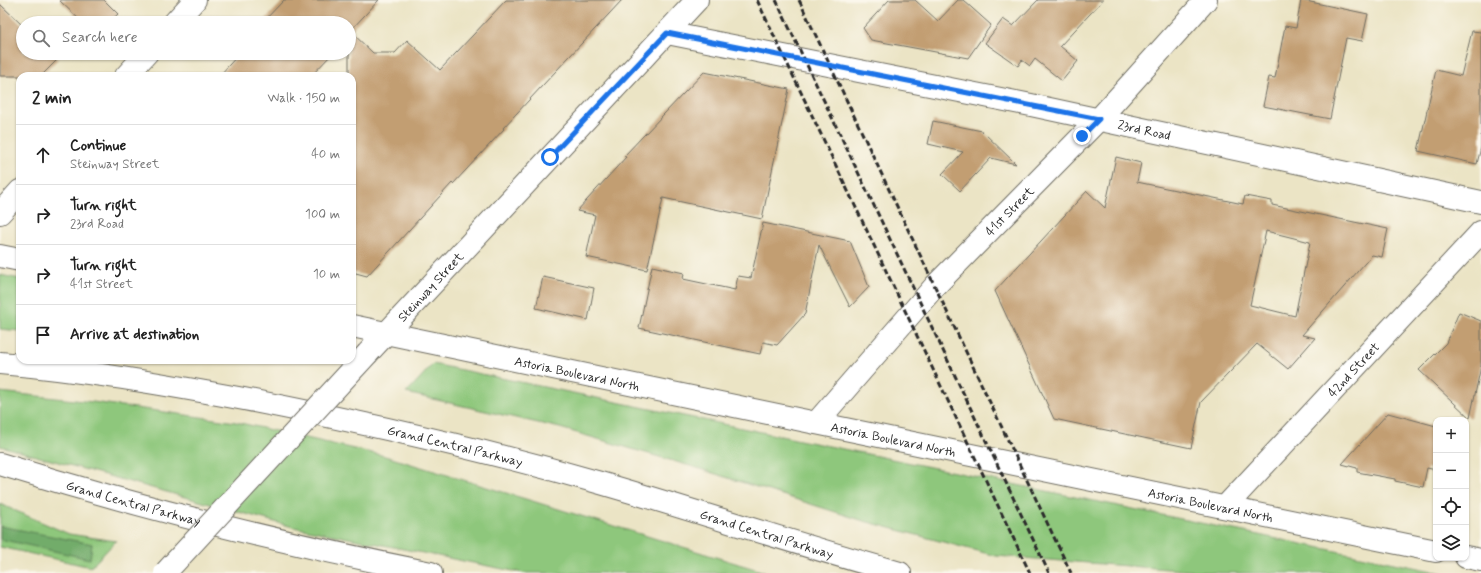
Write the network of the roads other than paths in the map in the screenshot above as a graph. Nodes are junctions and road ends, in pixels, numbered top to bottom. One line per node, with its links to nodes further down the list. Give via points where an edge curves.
1 (195, 0): 4 (main road)
2 (697, 0): 5 (main road, Steinway Street)
3 (1206, 0): 8 (main road, 41st Street)
4 (180, 16)
5 (667, 33): 8 (main road, 23rd Road); 16 (main road, Steinway Street)
6 (141, 60): 7 (main road)
7 (130, 72)
8 (1099, 119): 10 (main road, 23rd Road); 18 (main road, 41st Street, via 935,286)
9 (16, 195): 11 (main road)
10 (1481, 202)
11 (0, 213)
12 (1481, 232): 20 (main road, 42nd Street)
13 (0, 256): 14 (main road)
14 (16, 259)
15 (356, 327): 16 (main road, Astoria Boulevard North)
16 (386, 333): 18 (main road, Astoria Boulevard North); 24 (main road, Steinway Street, bridge)
17 (0, 363): 26 (main road, Grand Central Parkway, via 179,387 440,441 594,481)
18 (816, 423): 20 (main road, Astoria Boulevard North)
19 (0, 464): 25 (main road, Grand Central Parkway, via 103,495 242,531)
20 (1225, 507): 21 (main road, Astoria Boulevard North)
21 (1433, 549)
22 (1469, 558): 23 (main road)
23 (1481, 560)
24 (165, 573)
25 (432, 573)
26 (900, 573)

